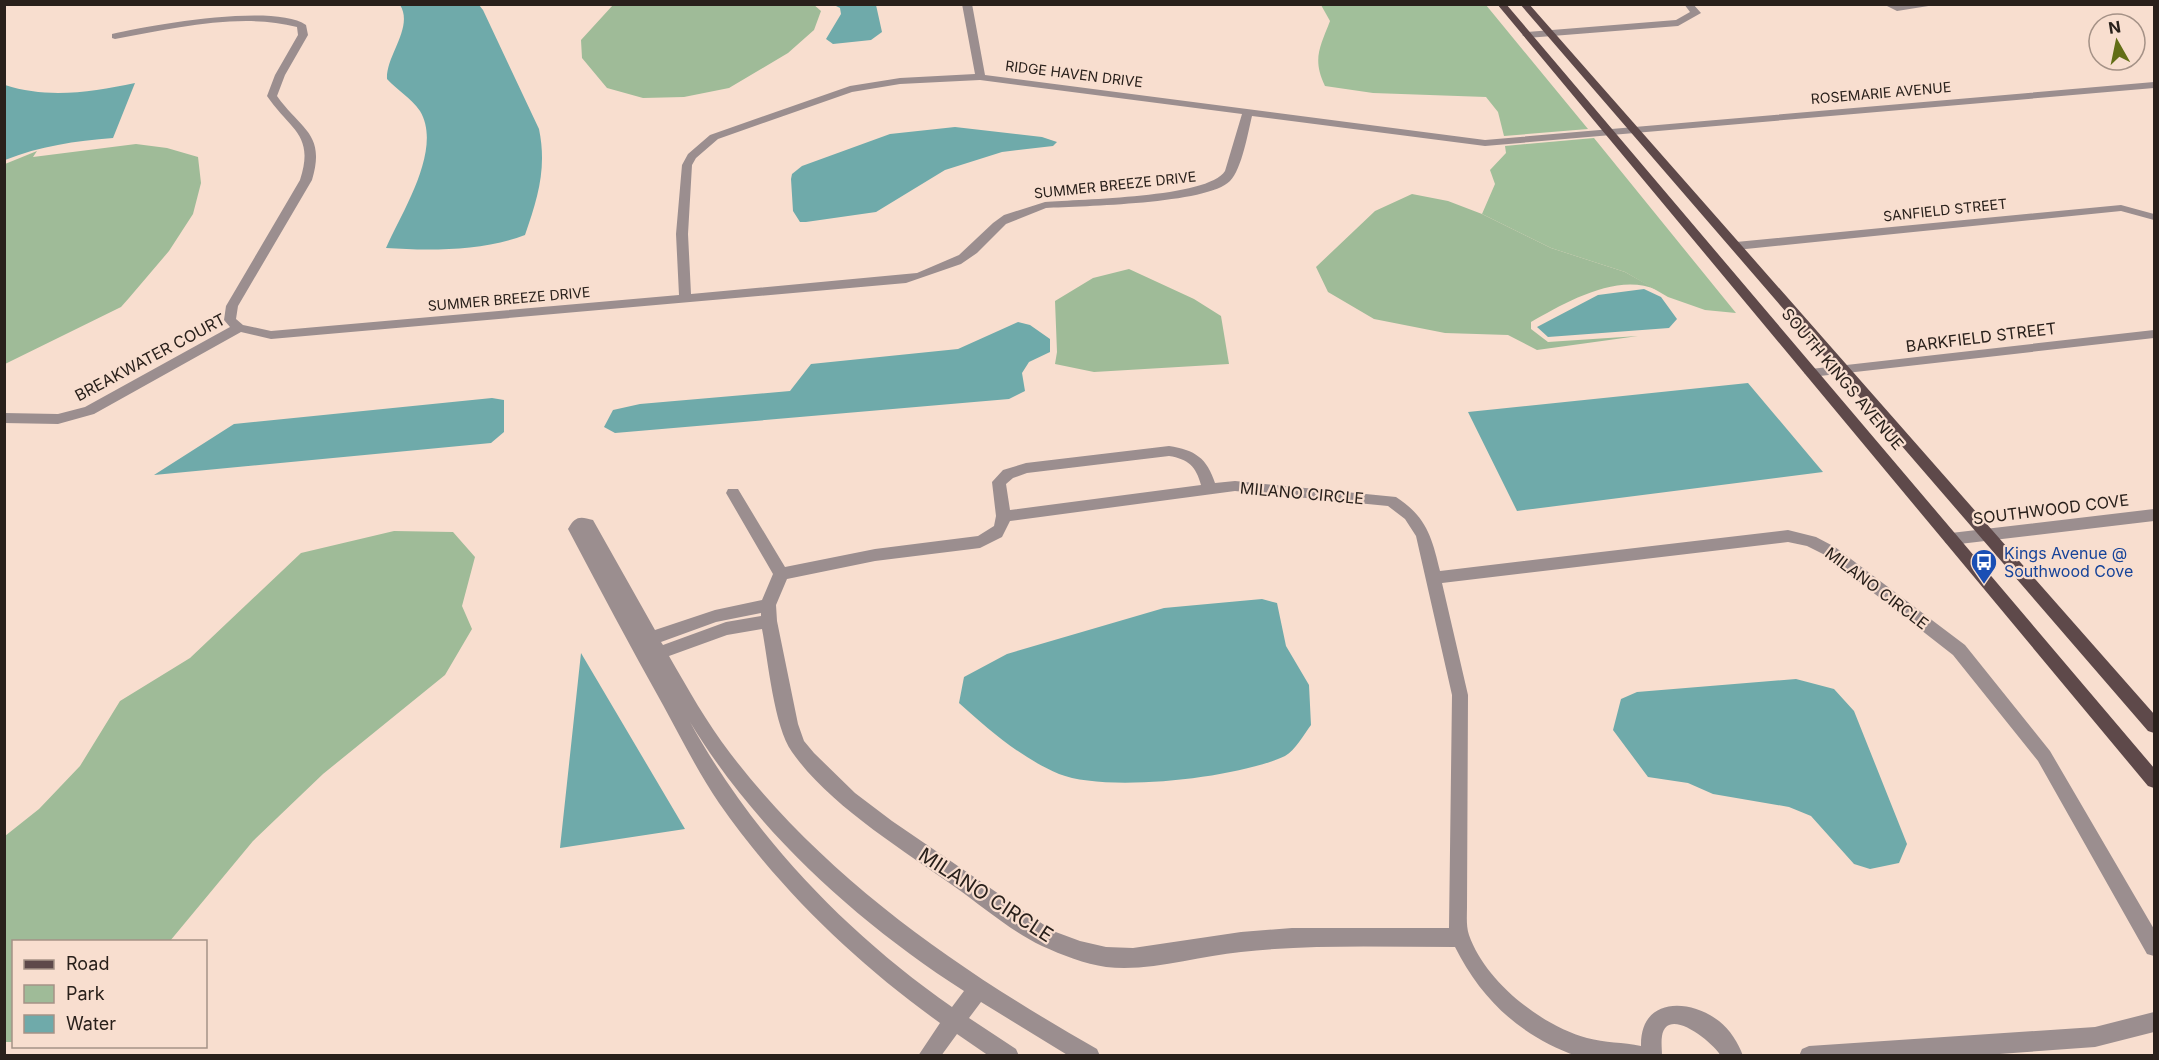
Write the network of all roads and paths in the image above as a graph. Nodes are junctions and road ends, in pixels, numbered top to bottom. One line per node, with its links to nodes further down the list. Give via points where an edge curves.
1 (968, 4): 10 (street)
2 (1501, 4): 8 (main road, SOUTH KINGS AVENUE)
3 (1524, 4): 7 (main road, SOUTH KINGS AVENUE)
4 (1688, 4): 7 (street, via 1696,13 1678,22)
5 (1887, 4): 6 (street, via 1897,8)
6 (1937, 4)
7 (1550, 33): 8 (street); 13 (main road, SOUTH KINGS AVENUE)
8 (1527, 35): 14 (main road, SOUTH KINGS AVENUE)
9 (115, 36): 18 (street, via 175,25 268,19 301,25 303,35 272,96 281,111 308,137 313,147 312,166 232,306 230,320)
10 (980, 77): 12 (street, RIDGE HAVEN DRIVE); 17 (street, RIDGE HAVEN DRIVE, via 900,81 850,89 708,141 687,165 682,234)
11 (2154, 85): 13 (street, ROSEMARIE AVENUE)
12 (1248, 113): 14 (street, RIDGE HAVEN DRIVE, via 1485,143); 17 (street, SUMMER BREEZE DRIVE, via 1231,171 1226,179 1204,190 1024,211 996,226 962,259 906,279)
13 (1635, 130): 14 (street, ROSEMARIE AVENUE); 16 (main road, SOUTH KINGS AVENUE)
14 (1610, 132): 21 (main road, SOUTH KINGS AVENUE)
15 (2154, 217): 16 (street, SANFIELD STREET, via 2121,208)
16 (1736, 246): 20 (main road, SOUTH KINGS AVENUE)
17 (685, 298): 18 (street, SUMMER BREEZE DRIVE, via 271,335)
18 (239, 328): 22 (street, BREAKWATER COURT, via 89,411 58,419)
19 (2154, 334): 20 (street, BARKFIELD STREET)
20 (1844, 369): 21 (street, BARKFIELD STREET); 27 (main road, SOUTH KINGS AVENUE)
21 (1811, 373): 28 (main road, SOUTH KINGS AVENUE)
22 (4, 418)
23 (1210, 490): 26 (street, MILANO CIRCLE); 26 (street, via 1201,464 1184,453 1169,451 1026,468 999,482); 30 (street, MILANO CIRCLE, via 1235,486 1390,501 1416,520)
24 (733, 493): 29 (street)
25 (2154, 515): 27 (street, SOUTHWOOD COVE)
26 (1003, 516): 29 (street, via 1003,527 997,535 980,542 875,555)
27 (1988, 534): 28 (street, SOUTHWOOD COVE); 33 (main road, SOUTH KINGS AVENUE)
28 (1951, 538): 34 (main road, SOUTH KINGS AVENUE)
29 (782, 574): 31 (street)
30 (1435, 578): 35 (street, MILANO CIRCLE, via 1460,695); 36 (street, MILANO CIRCLE, via 1788,536 1811,541 1830,551 1959,650 2044,756)
31 (768, 613): 32 (street, via 726,629); 35 (street, MILANO CIRCLE, via 789,724 797,745 808,758 849,799 886,827 1047,938 1080,951 1133,958 1292,938)
32 (656, 645): 37 (street, via 710,739 783,828 830,877 894,931); 38 (street, via 588,524 580,522 575,529 698,752 753,834 833,921)
33 (2154, 726)
34 (2152, 774)
35 (1460, 937): 43 (street, MILANO CIRCLE, via 1479,971 1503,1001 1537,1028 1587,1049)
36 (2154, 946)
37 (978, 989): 38 (street); 42 (street)
38 (955, 1019): 40 (street); 41 (street)
39 (2154, 1022): 46 (street, via 2095,1036)
40 (928, 1056)
41 (1009, 1056)
42 (1090, 1056)
43 (1640, 1056)
44 (1652, 1056): 45 (street, via 1649,1043 1658,1021 1680,1014 1695,1016 1708,1024 1720,1034)
45 (1733, 1056)
46 (1809, 1056)

